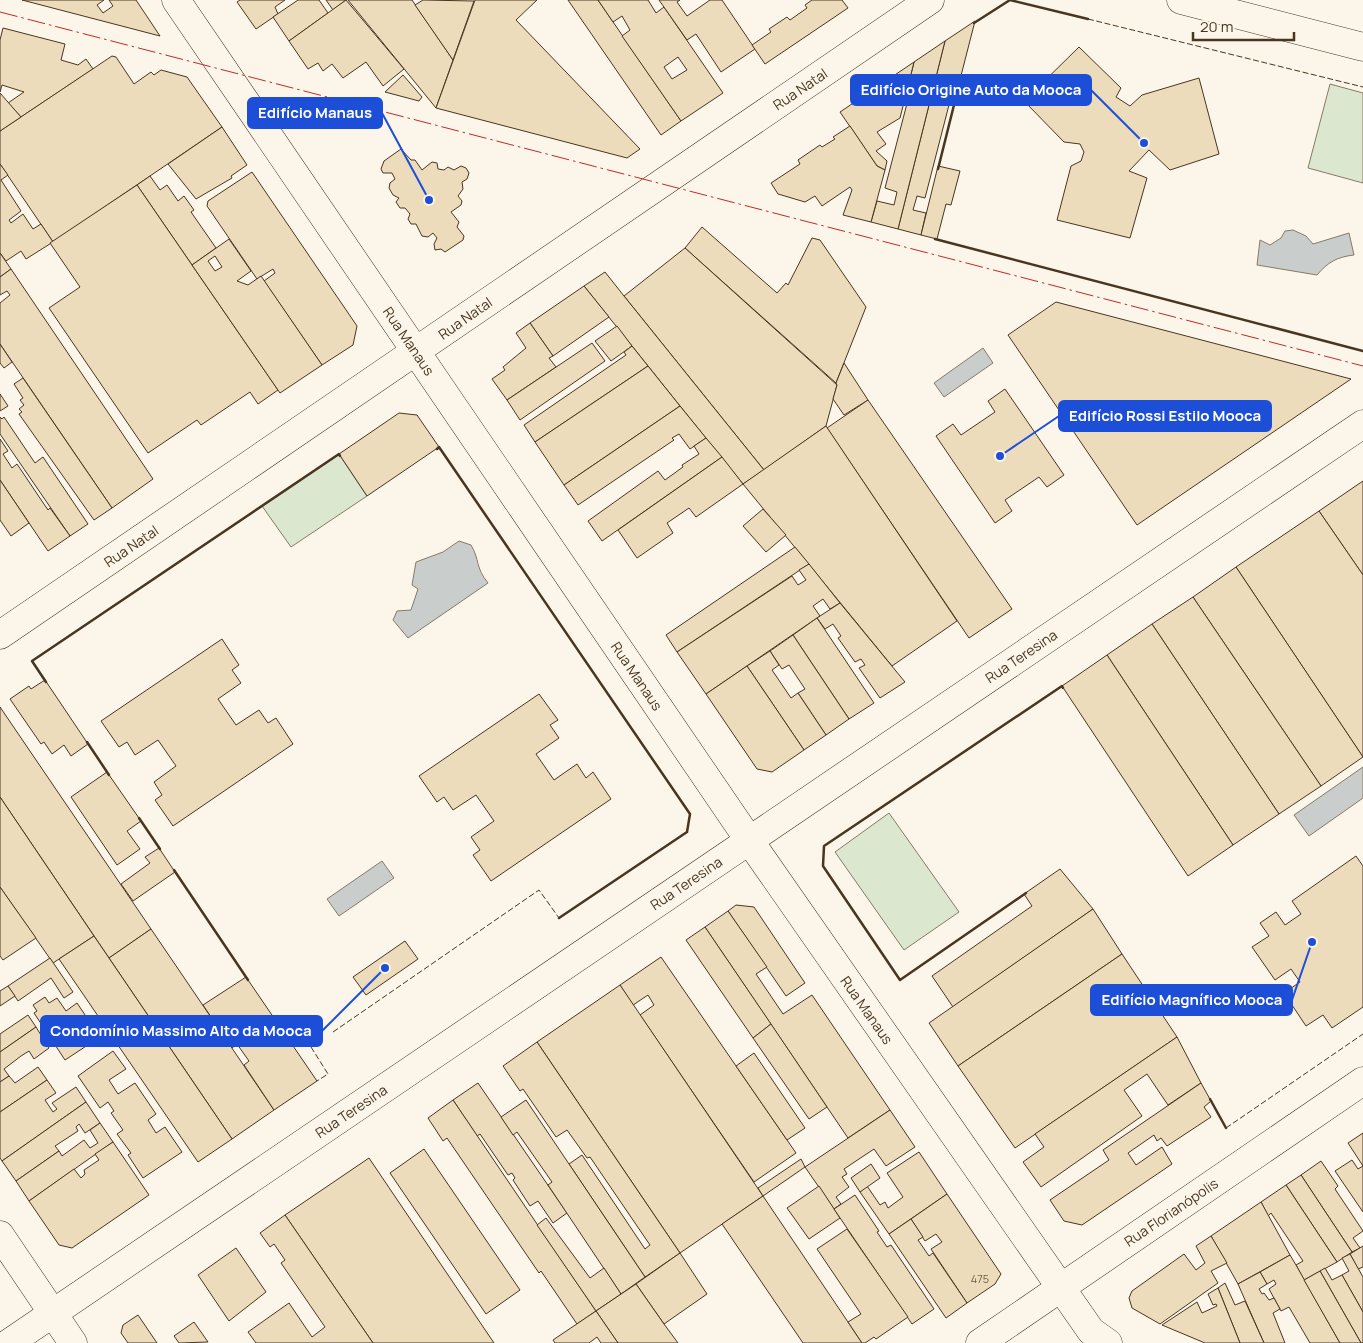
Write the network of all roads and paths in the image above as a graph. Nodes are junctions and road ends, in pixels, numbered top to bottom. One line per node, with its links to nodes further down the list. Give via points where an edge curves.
1 (176, 0): 5 (street, Rua Manaus)
2 (930, 0): 5 (street, Rua Natal)
3 (1180, 0): 4 (street)
4 (1363, 47)
5 (416, 352): 7 (street, Rua Natal); 8 (street, Rua Manaus)
6 (1363, 424): 8 (street, Rua Teresina)
7 (0, 635)
8 (749, 840): 11 (street, Rua Manaus); 12 (street, Rua Teresina)
9 (1363, 1082): 11 (street, Rua Florianópolis)
10 (0, 1236): 12 (street)
11 (1060, 1288): 15 (street, Rua Florianópolis); 16 (street, Rua Manaus, via 1090,1331)
12 (53, 1313): 13 (street, Rua Teresina); 14 (street)
13 (9, 1343)
14 (73, 1343)
15 (980, 1343)
16 (1108, 1343)

